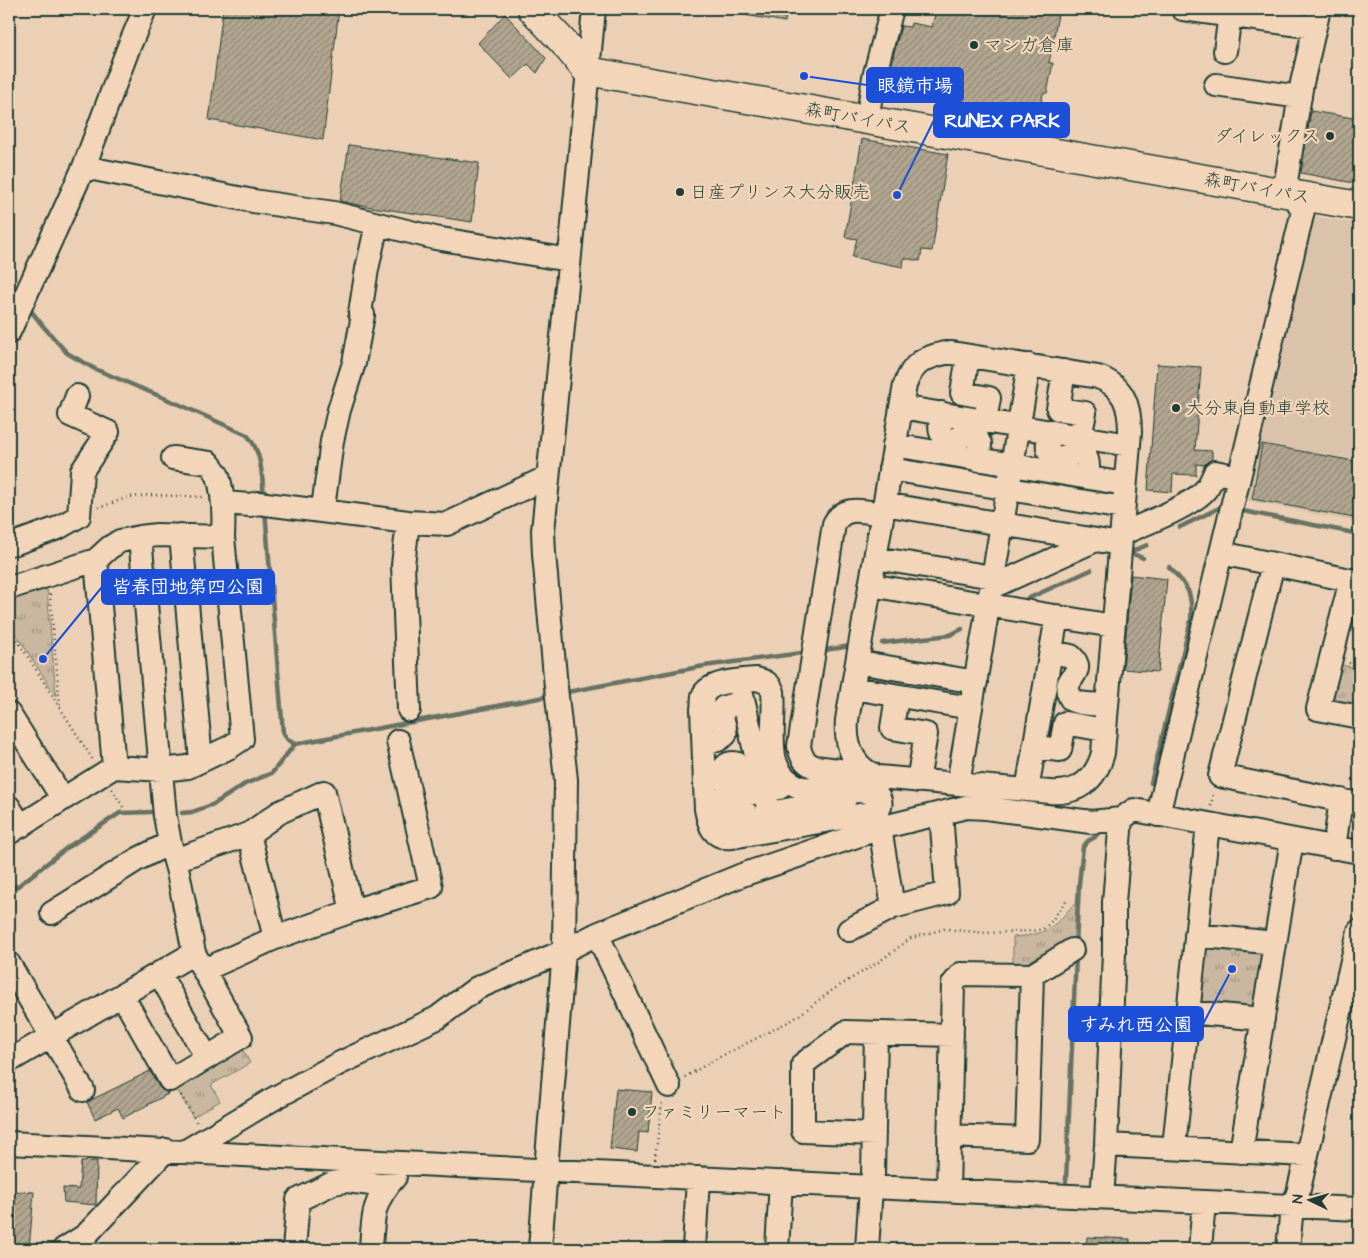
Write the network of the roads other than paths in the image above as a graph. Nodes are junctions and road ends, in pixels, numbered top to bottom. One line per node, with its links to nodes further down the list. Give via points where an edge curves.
1 (145, 9): 13 (street)
2 (532, 9): 9 (main road)
3 (594, 9): 9 (street)
4 (892, 9): 12 (street, via 874,77)
5 (1183, 9): 6 (street)
6 (1230, 16): 7 (street); 8 (street)
7 (1316, 18): 11 (street)
8 (1225, 51)
9 (587, 71): 12 (main road, 森町バイパス); 17 (street)
10 (1216, 86): 11 (street)
11 (1300, 97): 14 (street, via 1286,181)
12 (867, 120): 14 (main road, 森町バイパス)
13 (84, 167): 16 (street, via 253,201 334,213); 18 (street)
14 (1294, 194): 15 (main road, 森町バイパス); 38 (street, via 1303,211)
15 (1359, 206)
16 (377, 224): 17 (street, via 436,238); 44 (street, via 367,269 354,363 339,410 323,508)
17 (569, 260): 36 (street)
18 (17, 293): 19 (street)
19 (9, 332)
20 (968, 356): 21 (street); 24 (street, via 945,353 928,357 920,363 908,377); 26 (street, via 962,393 989,398)
21 (1030, 366): 22 (street); 27 (street)
22 (1064, 371): 29 (street, via 1058,409 1085,413); 31 (street, via 1098,377 1116,386 1128,408)
23 (77, 396): 52 (street, via 70,416 108,432 82,471 79,516 58,528)
24 (901, 407): 25 (street); 30 (street)
25 (941, 413): 26 (street); 33 (street, via 939,428 942,435 952,440 965,435 974,436 980,444)
26 (985, 421): 27 (street)
27 (1019, 426): 28 (street); 34 (street)
28 (1050, 432): 29 (street); 37 (street, via 1049,452 1060,458 1073,453 1082,454 1089,462)
29 (1080, 437): 31 (street)
30 (894, 445): 33 (street); 35 (street)
31 (1129, 445): 39 (street)
32 (173, 458): 41 (street, via 209,463 217,475)
33 (979, 460): 34 (street)
34 (1012, 465): 37 (street); 40 (street)
35 (890, 469): 40 (street); 43 (street)
36 (548, 477): 45 (street, via 447,524); 116 (street, via 544,538 566,780)
37 (1087, 477): 39 (street)
38 (1240, 477): 50 (street, via 1215,472 1207,488 1195,499); 53 (street)
39 (1125, 484): 42 (street)
40 (1009, 489): 42 (street); 46 (street)
41 (223, 503): 44 (street); 49 (street)
42 (1124, 508): 50 (street)
43 (884, 509): 46 (street); 54 (street); 85 (street, via 849,511 837,518 834,524 799,746 802,759 807,764)
44 (319, 510): 45 (street)
45 (408, 522): 74 (street, via 403,565)
46 (1002, 524): 51 (street); 61 (street)
47 (182, 535): 48 (street); 49 (street); 81 (street)
48 (140, 537): 55 (street, via 120,541); 82 (street)
49 (223, 537): 81 (street, via 242,739)
50 (1121, 539): 51 (street); 64 (street)
51 (1096, 540): 61 (street)
52 (9, 544)
53 (1221, 553): 56 (street); 95 (street)
54 (875, 558): 57 (street); 59 (street)
55 (96, 560): 60 (street); 83 (street)
56 (1273, 564): 58 (street); 92 (street, via 1220,776)
57 (953, 570): 61 (street); 62 (street)
58 (1355, 581): 76 (street, via 1318,709)
59 (870, 585): 62 (street); 66 (street)
60 (9, 588)
61 (991, 590): 62 (street); 63 (street); 68 (street)
62 (948, 598)
63 (1057, 616): 64 (street); 65 (street)
64 (1113, 626): 71 (street)
65 (1051, 652): 71 (street, via 1071,656 1077,664 1067,686 1071,699); 79 (street)
66 (857, 662): 68 (street); 69 (street)
67 (736, 682): 72 (street); 80 (street, via 711,687 703,696); 87 (street, via 756,679 766,682 772,689 774,757 782,774)
68 (976, 682): 73 (street)
69 (853, 688): 70 (street); 85 (street, via 846,739 854,758 866,770)
70 (898, 696): 73 (street); 84 (street, via 892,728 926,734)
71 (1106, 705): 77 (street)
72 (744, 706): 80 (street, via 724,707 721,718 726,726 725,735 718,740); 89 (street)
73 (971, 708): 86 (street)
74 (409, 710)
75 (9, 714): 90 (street)
76 (1359, 717)
77 (1104, 730): 79 (street, via 1065,723 1060,750); 88 (street, via 1101,761 1087,782 1060,793)
78 (398, 741): 107 (street, via 431,887)
79 (1034, 747): 88 (street)
80 (713, 756): 91 (street)
81 (201, 761): 82 (street, via 188,767)
82 (162, 770): 83 (street); 104 (street, via 165,816)
83 (108, 771): 90 (street)
84 (918, 781): 85 (street, via 888,778); 86 (street)
85 (873, 784): 87 (street, via 807,789); 97 (street, via 880,797 880,808 875,812)
86 (958, 784): 88 (street)
87 (795, 785): 89 (street)
88 (1027, 790)
89 (764, 791): 91 (street); 97 (street)
90 (63, 800): 100 (street)
91 (714, 800): 97 (street, via 708,821 718,835 727,838 751,834)
92 (1350, 802): 103 (street)
93 (9, 807): 100 (street)
94 (941, 813): 96 (street, via 966,807 1090,822); 99 (street); 106 (street, via 947,893)
95 (1158, 815): 96 (street, via 1134,810); 98 (street)
96 (1121, 819): 135 (street, via 1114,902)
97 (772, 821)
98 (1208, 824): 102 (street); 112 (street)
99 (880, 828): 106 (street); 110 (street, via 742,875)
100 (15, 830)
101 (249, 834): 104 (street); 107 (street, via 280,812 324,792); 113 (street)
102 (1292, 840): 103 (street); 114 (street)
103 (1334, 848): 105 (street)
104 (172, 852): 108 (street, via 138,859); 117 (street)
105 (1359, 852)
106 (893, 906): 109 (street)
107 (352, 911): 113 (street)
108 (52, 913)
109 (849, 930)
110 (598, 934): 116 (street); 130 (street)
111 (1359, 934): 123 (street)
112 (1196, 935): 114 (street); 122 (street)
113 (274, 938): 117 (street)
114 (1275, 943): 124 (street)
115 (1072, 950): 120 (street)
116 (564, 951): 137 (street, via 477,988 437,1018 338,1064 206,1140); 141 (street)
117 (199, 962): 119 (street); 129 (street, via 241,1036)
118 (9, 964): 127 (street)
119 (159, 973): 121 (street); 129 (street)
120 (1032, 975): 126 (street, via 961,974 952,984); 133 (street, via 1027,1139)
121 (122, 995): 127 (street); 129 (street, via 170,1080)
122 (1188, 1012): 124 (street); 136 (street)
123 (1350, 1013): 139 (street)
124 (1263, 1019): 138 (street)
125 (876, 1033): 126 (street); 132 (street); 132 (street, via 846,1032 802,1064 803,1131)
126 (952, 1035): 133 (street)
127 (51, 1037): 128 (street); 131 (street)
128 (11, 1055)
129 (207, 1058)
130 (669, 1086)
131 (83, 1090)
132 (874, 1134): 145 (street)
133 (949, 1136): 146 (street)
134 (9, 1143): 137 (street)
135 (1106, 1145): 136 (street); 147 (street)
136 (1174, 1147): 138 (street)
137 (176, 1151): 140 (street); 151 (street, via 86,1235)
138 (1241, 1152): 139 (street)
139 (1307, 1155): 149 (street)
140 (408, 1162): 141 (street); 144 (street)
141 (546, 1169): 142 (street); 154 (street)
142 (698, 1178): 143 (street); 155 (street)
143 (781, 1182): 145 (street); 156 (street)
144 (387, 1186): 152 (street, via 347,1181 333,1183 298,1200); 153 (street, via 377,1200 373,1215)
145 (870, 1187): 146 (street); 157 (street)
146 (948, 1190): 147 (street)
147 (1102, 1197): 148 (street)
148 (1204, 1202): 149 (street); 158 (street)
149 (1292, 1206): 150 (street); 159 (street)
150 (1359, 1209)
151 (64, 1249)
152 (294, 1249)
153 (371, 1249)
154 (540, 1249)
155 (694, 1249)
156 (777, 1249)
157 (867, 1249)
158 (1200, 1249)
159 (1288, 1249)

